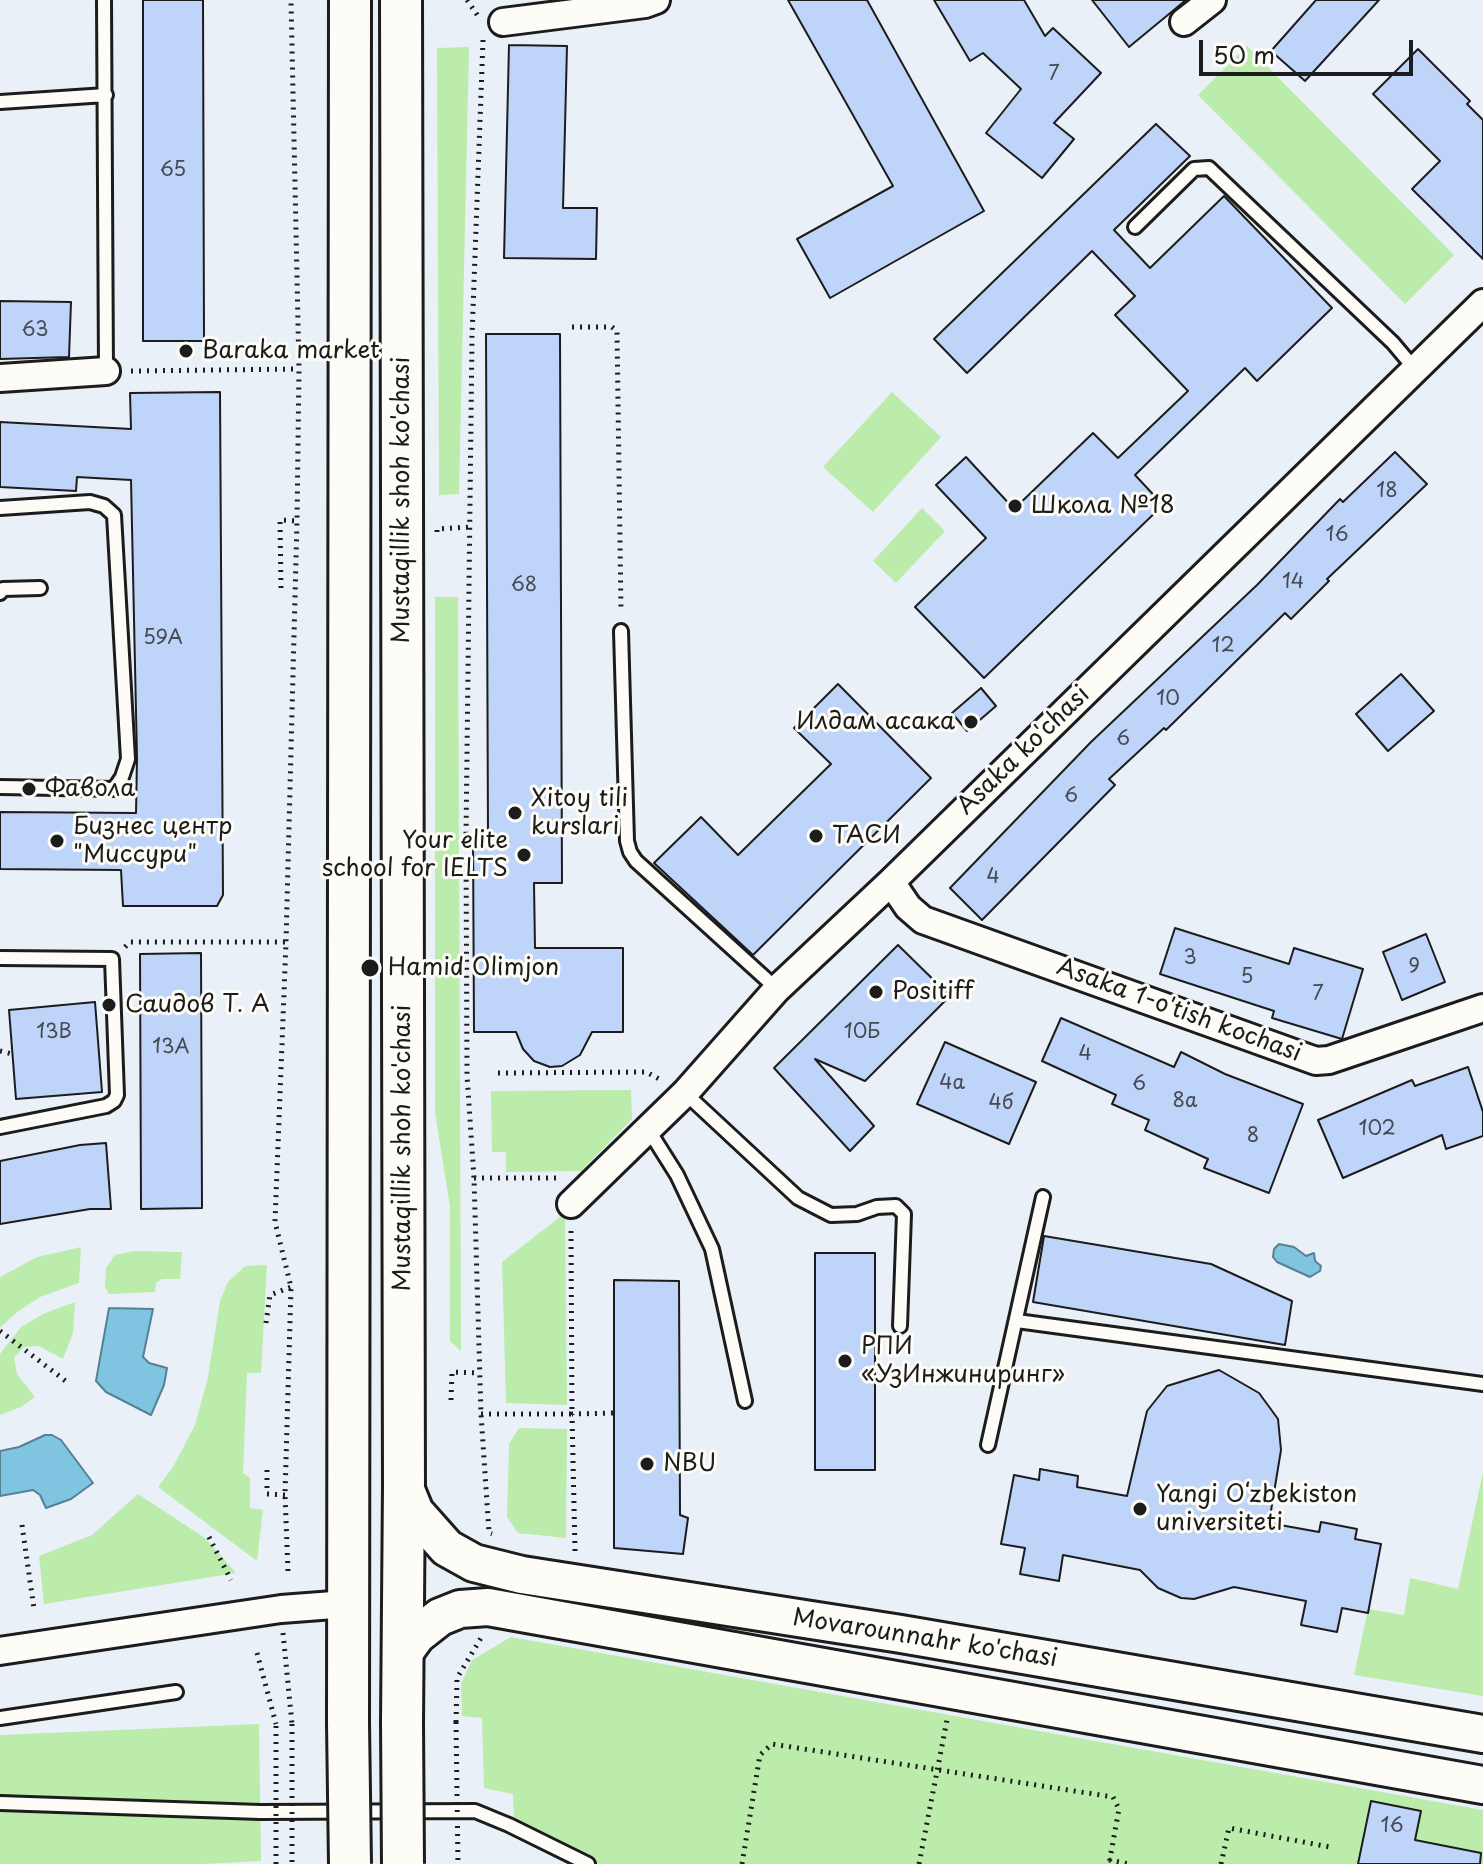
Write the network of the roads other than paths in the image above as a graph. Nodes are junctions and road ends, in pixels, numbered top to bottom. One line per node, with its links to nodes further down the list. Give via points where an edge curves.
1 (104, 0): 9 (lane)
2 (350, 0): 36 (main road)
3 (401, 0): 35 (main road, Mustaqillik shoh ko'chasi)
4 (1212, 0): 7 (street)
5 (648, 1): 6 (street)
6 (574, 7): 8 (street)
7 (1184, 22)
8 (490, 28)
9 (106, 95): 10 (lane); 14 (lane)
10 (0, 102)
11 (1135, 227): 13 (lane, via 1194,169 1209,168)
12 (1483, 303): 13 (street, Asaka ko'chasi)
13 (1414, 368): 21 (street, Asaka ko'chasi)
14 (106, 371): 15 (street)
15 (0, 378)
16 (0, 508): 20 (lane, via 90,502 114,515 128,759 114,789)
17 (40, 588): 18 (lane)
18 (0, 593)
19 (621, 631): 23 (lane, via 630,852)
20 (0, 787)
21 (891, 882): 23 (street, Asaka ko'chasi); 24 (street, Asaka 1-o'tish kochasi, via 923,920 1316,1061)
22 (0, 958): 26 (lane, via 112,959 117,1095 106,1106)
23 (777, 989): 25 (street, Asaka ko'chasi)
24 (1483, 1008)
25 (685, 1093): 27 (street, Asaka ko'chasi); 31 (lane, via 798,1198 831,1215 896,1206 904,1214)
26 (0, 1127)
27 (648, 1129): 29 (street, Asaka ko'chasi); 33 (lane, via 712,1249)
28 (1043, 1197): 30 (lane)
29 (571, 1204)
30 (1017, 1321): 32 (lane); 34 (lane)
31 (900, 1326)
32 (1483, 1384)
33 (745, 1401)
34 (988, 1445)
35 (404, 1485): 38 (main road, Mustaqillik shoh ko'chasi); 41 (street, Movarounnahr ko'chasi, via 415,1512 447,1548 474,1563 522,1575)
36 (347, 1604): 37 (street); 44 (main road, bridge)
37 (0, 1651)
38 (401, 1657): 42 (street, Movarounnahr ko'chasi, via 440,1617 488,1607); 45 (main road, Mustaqillik shoh ko'chasi, bridge)
39 (176, 1692): 40 (lane)
40 (0, 1718)
41 (1483, 1734)
42 (1483, 1785)
43 (0, 1803): 46 (lane, via 260,1812 475,1811)
44 (350, 1864)
45 (403, 1864)
46 (588, 1864)

